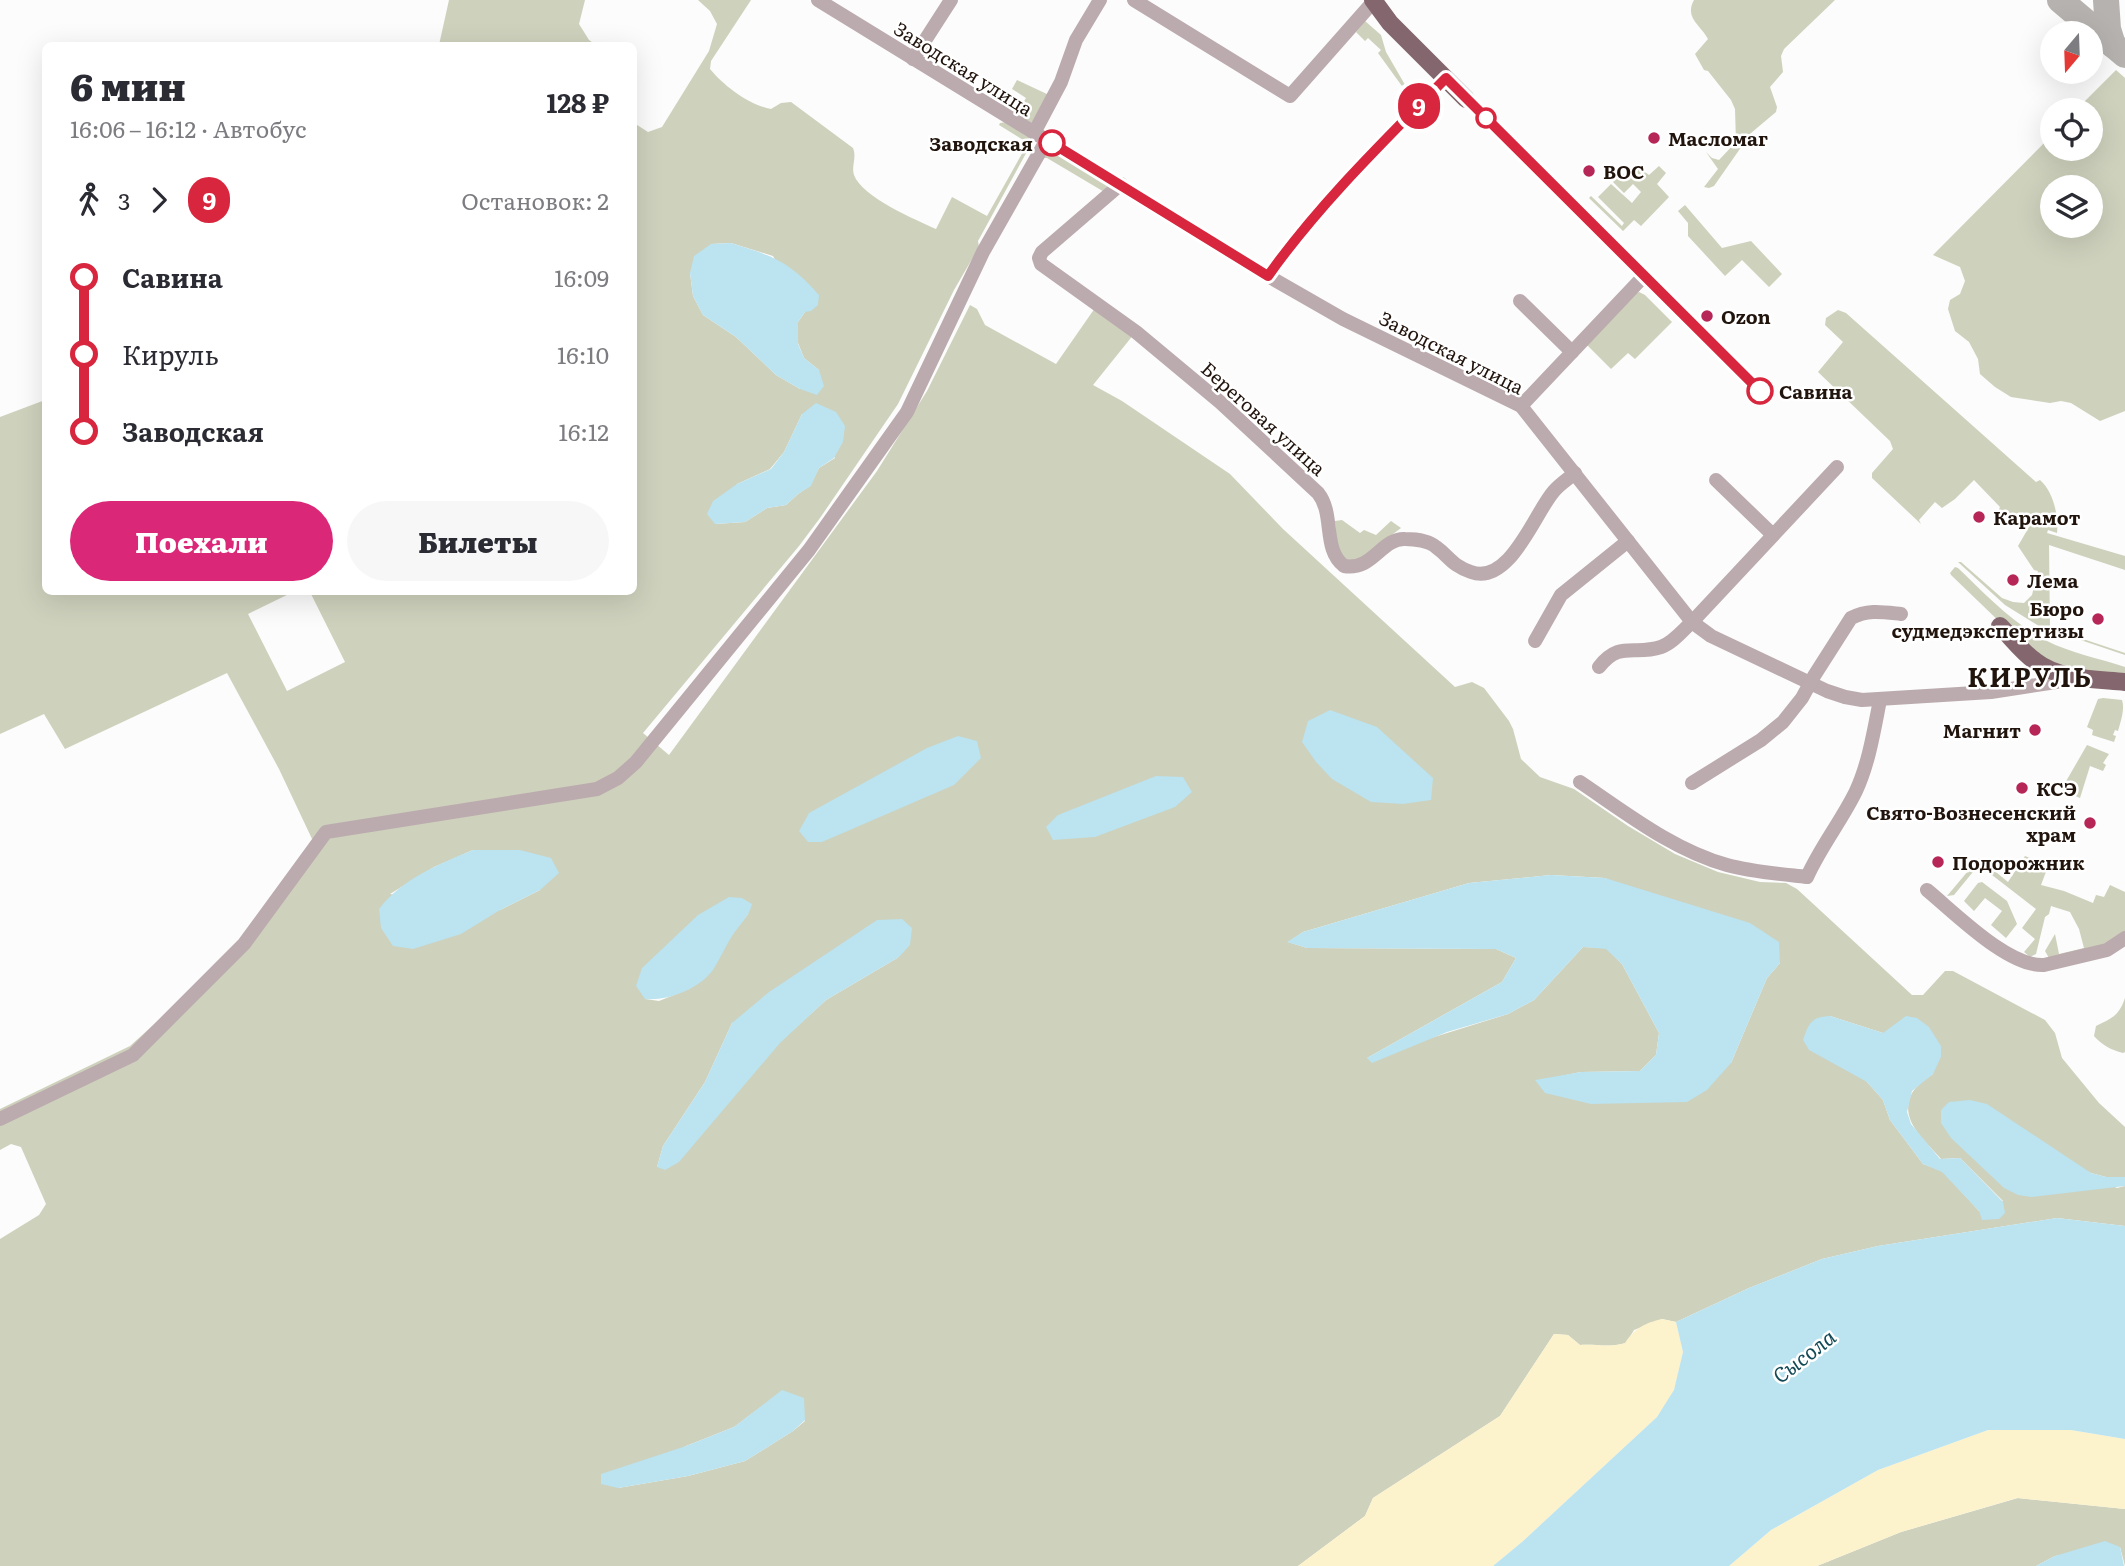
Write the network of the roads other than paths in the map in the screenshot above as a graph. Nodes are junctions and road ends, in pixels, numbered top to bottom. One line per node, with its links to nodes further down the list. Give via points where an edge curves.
1 (818, 0): 6 (street, Заводская улица)
2 (951, 0): 6 (street)
3 (1100, 0): 9 (street, via 1076,40)
4 (1134, 0): 5 (street, via 1290,96)
5 (1373, 1): 7 (main road)
6 (913, 59): 9 (street, Заводская улица)
7 (1446, 78): 8 (main road); 11 (street, via 1323,207)
8 (1466, 99)
9 (1040, 137): 10 (street, Заводская улица); 34 (street, via 906,412 809,550 635,762 597,789 326,832 244,944 133,1055)
10 (1121, 184): 11 (street, Заводская улица); 17 (street, Береговая улица, via 1042,252 1041,264 1136,332 1318,493 1326,504 1334,556 1344,566 1363,565 1397,540 1408,538 1436,546 1452,564 1483,574 1512,555 1554,491)
11 (1268, 276): 15 (street, Заводская улица, via 1343,319)
12 (1644, 276): 14 (street)
13 (1520, 301): 14 (street)
14 (1572, 352): 15 (street)
15 (1521, 406): 17 (street, Заводская улица)
16 (1837, 467): 19 (street)
17 (1575, 473): 20 (street, Заводская улица)
18 (1716, 480): 19 (street)
19 (1773, 535): 22 (street)
20 (1628, 541): 22 (street, Заводская улица); 24 (street, via 1561,595)
21 (1901, 614): 27 (street, via 1874,611 1851,618)
22 (1692, 622): 25 (street, via 1670,643 1614,652); 27 (street, Заводская улица)
23 (2000, 626): 26 (main road, via 2041,666)
24 (1535, 641)
25 (1599, 667)
26 (2081, 678): 28 (main road); 29 (street, Заводская улица, via 1991,692)
27 (1811, 682): 29 (street, Заводская улица, via 1845,697); 31 (street, via 1783,722)
28 (2125, 682)
29 (1880, 700): 30 (street, via 1859,783 1807,877 1762,873 1682,848)
30 (1580, 782)
31 (1692, 783)
32 (1927, 890): 33 (street, via 2001,950 2035,965 2107,950)
33 (2125, 938)
34 (0, 1119)

